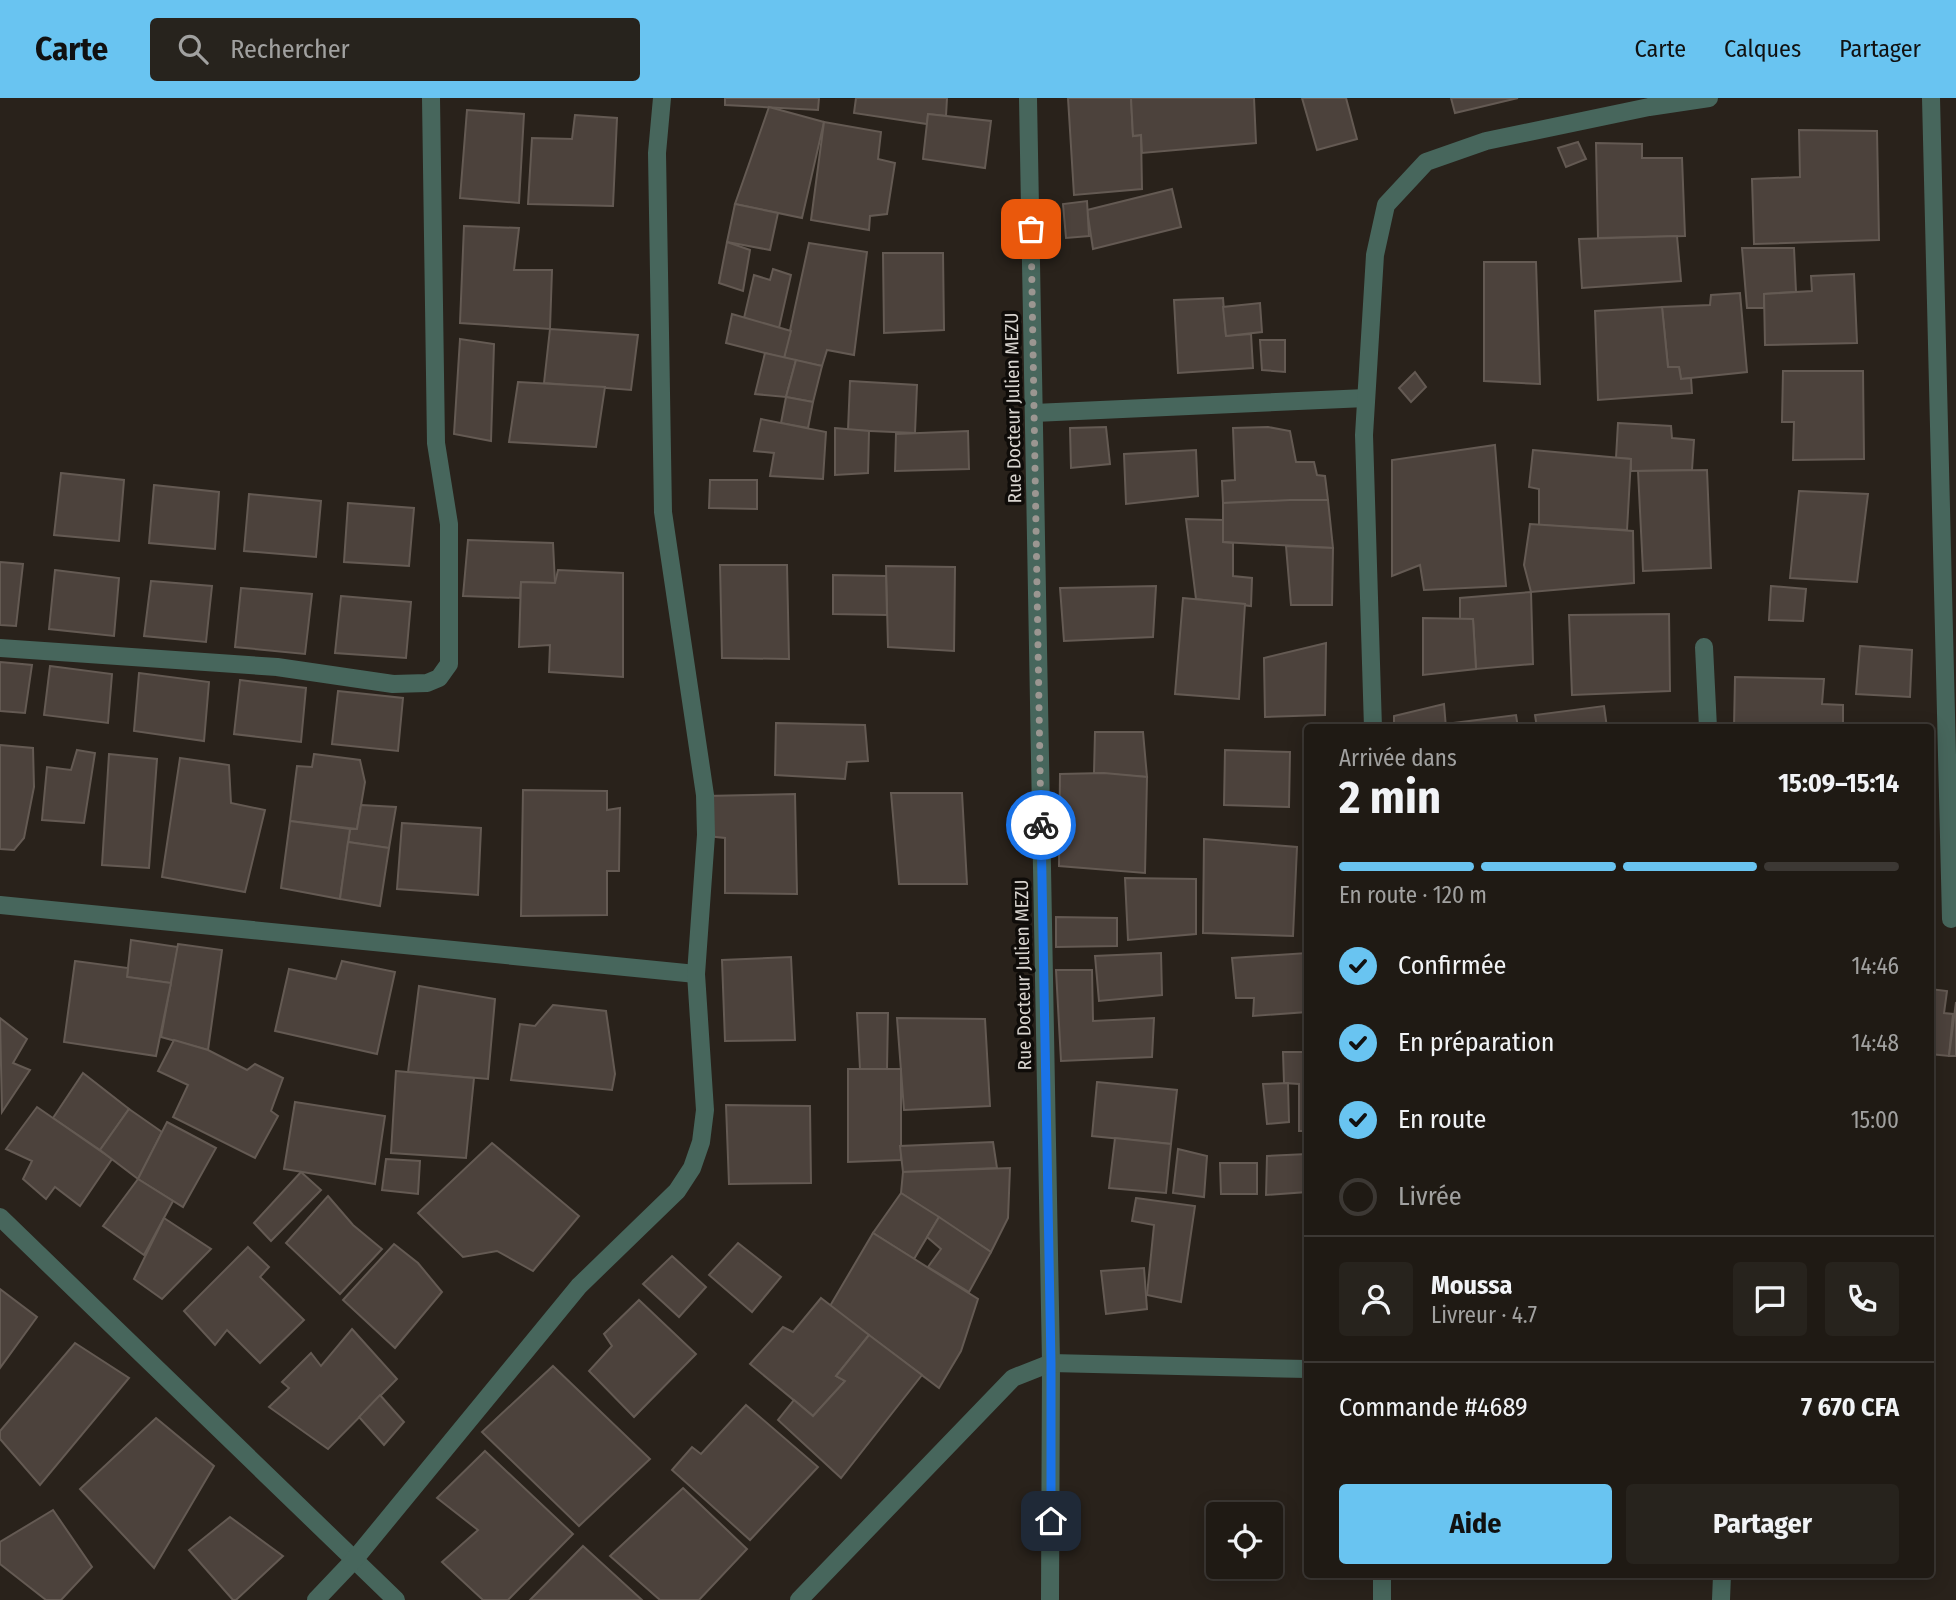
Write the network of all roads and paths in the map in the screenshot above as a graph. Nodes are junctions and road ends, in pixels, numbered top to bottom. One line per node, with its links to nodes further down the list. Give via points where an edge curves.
1 (431, 98): 9 (street, via 436,443 449,524 449,664 439,678 393,684 277,667)
2 (662, 98): 14 (street, via 657,153 663,513 705,795)
3 (1028, 98): 7 (street, Rue Docteur Julien MEZU)
4 (1709, 98): 6 (street, via 1486,141 1426,162 1385,205 1374,255)
5 (1931, 98): 13 (street)
6 (1366, 398): 7 (street); 10 (street)
7 (1034, 413): 16 (street, Rue Docteur Julien MEZU)
8 (1704, 647): 11 (street)
9 (0, 648)
10 (1373, 724)
11 (1708, 724)
12 (0, 905): 14 (street)
13 (1951, 919)
14 (696, 974): 18 (street, via 705,1110 692,1168 677,1191 579,1286)
15 (0, 1217): 18 (street)
16 (1051, 1363): 17 (street); 23 (street, via 1013,1378); 24 (street, Rue Docteur Julien MEZU)
17 (1304, 1369)
18 (354, 1560): 21 (street); 22 (street)
19 (1382, 1578): 25 (street)
20 (1722, 1578): 26 (street)
21 (316, 1600)
22 (396, 1600)
23 (799, 1600)
24 (1050, 1600)
25 (1382, 1600)
26 (1721, 1600)

